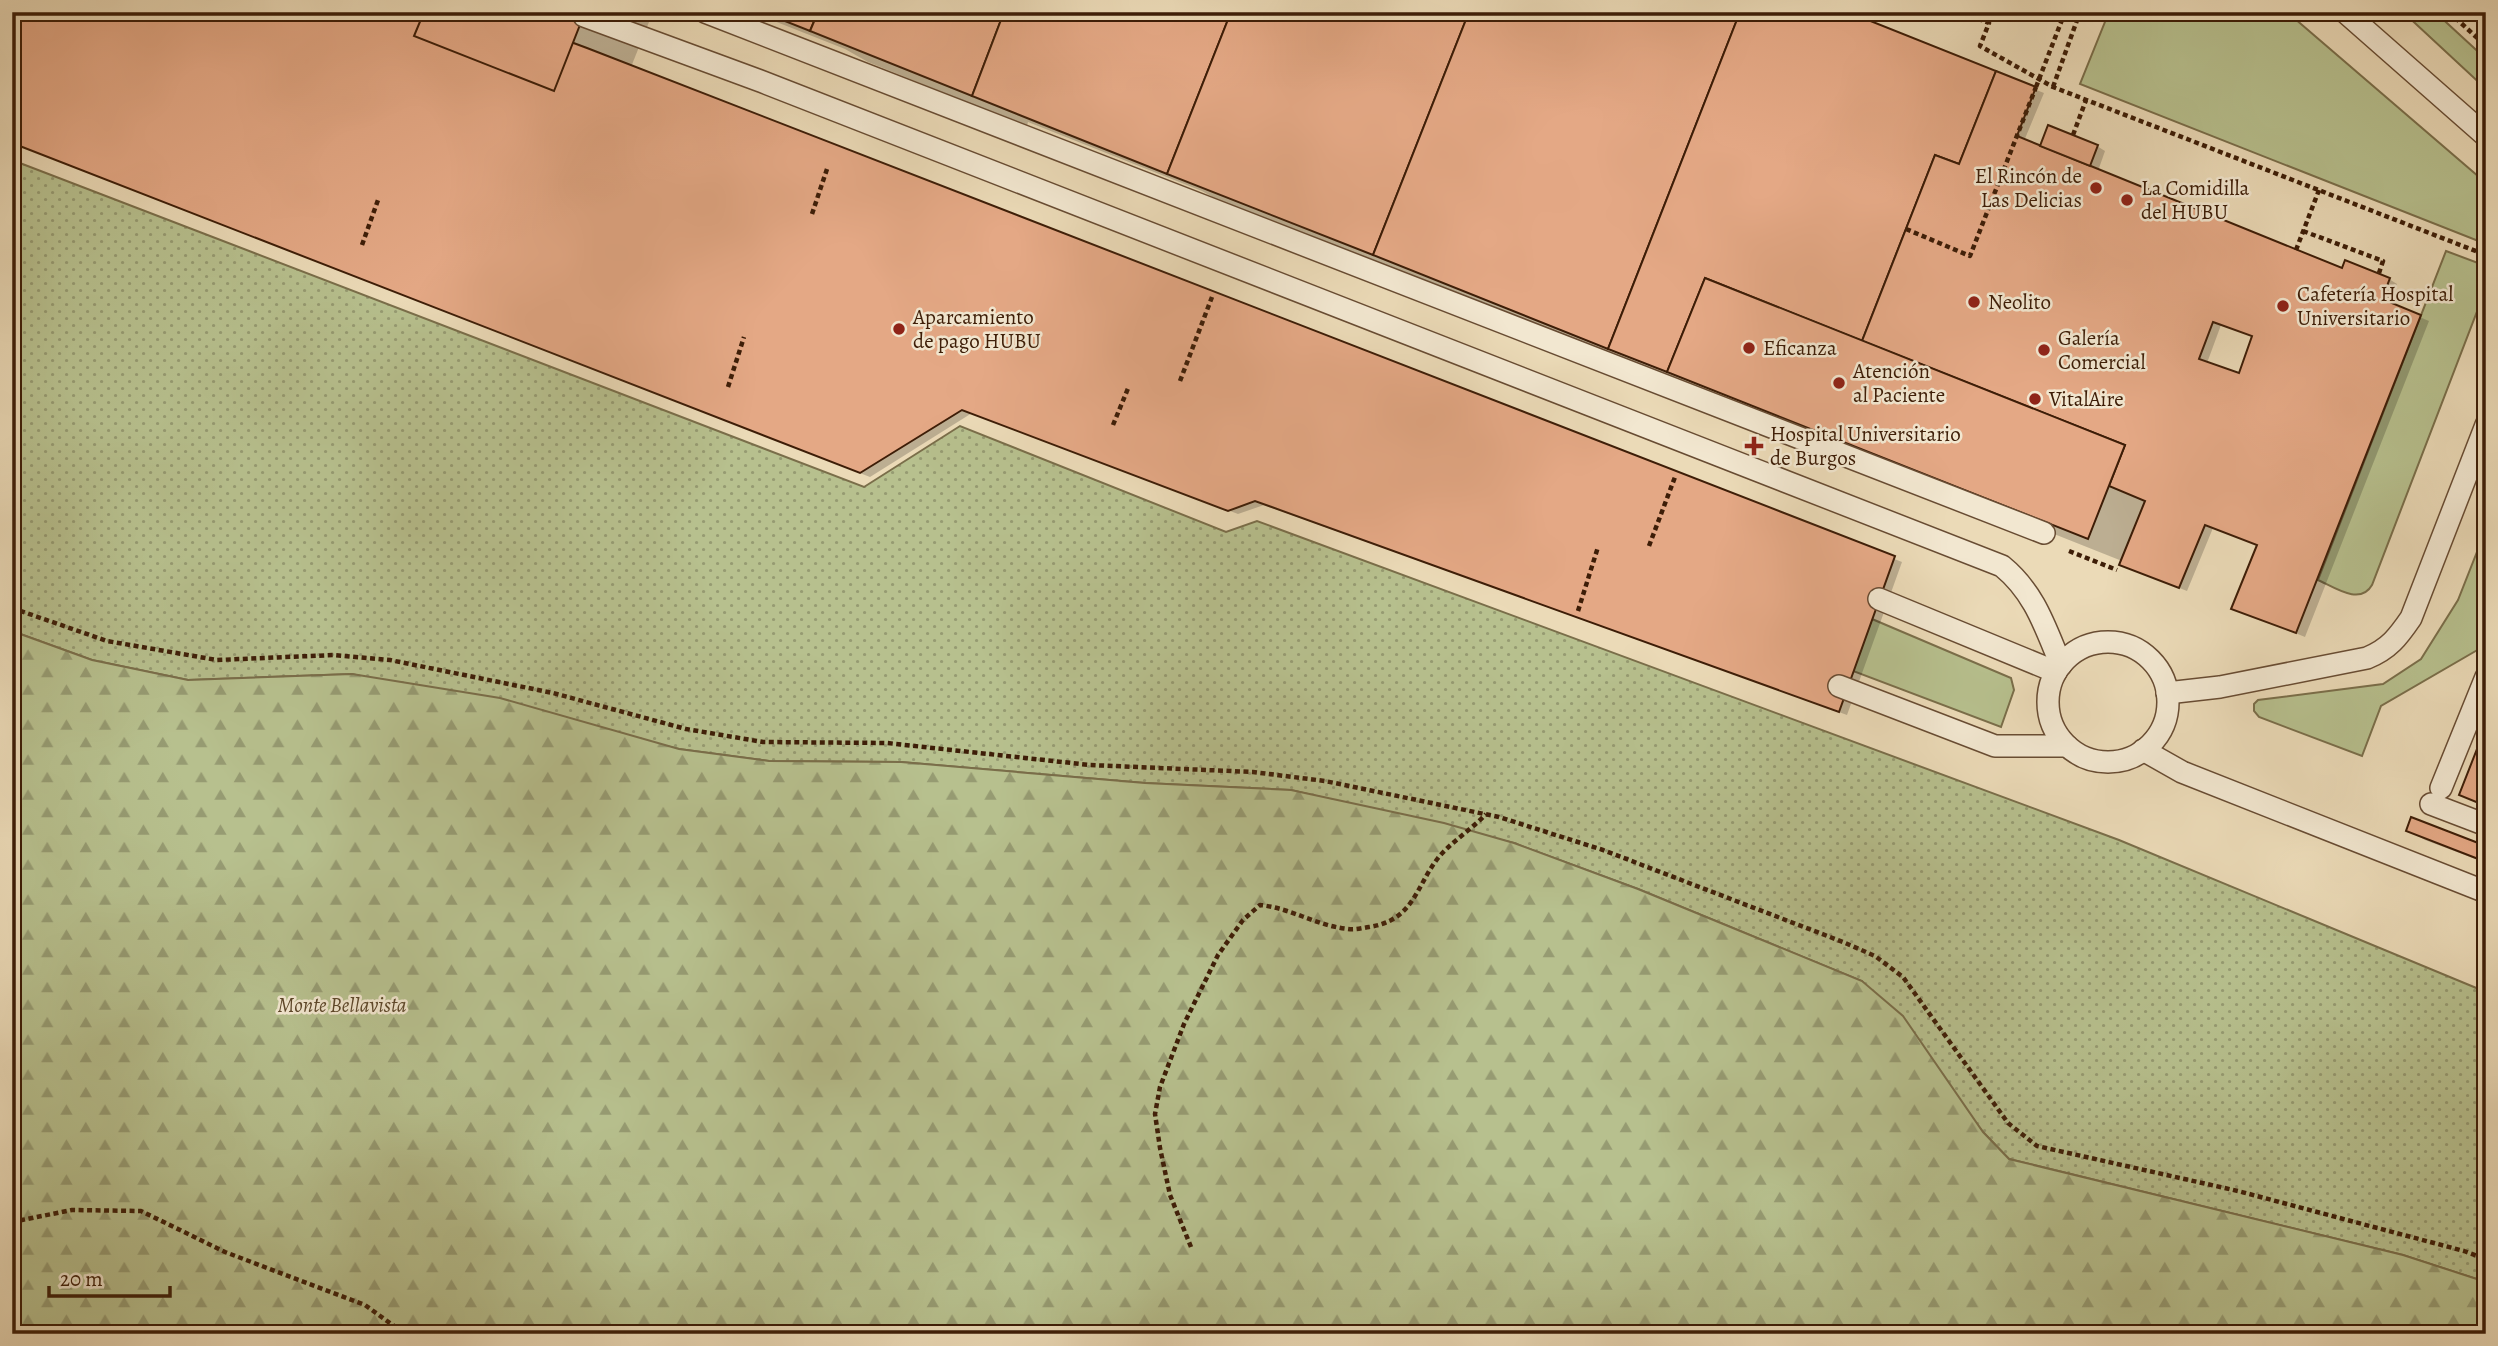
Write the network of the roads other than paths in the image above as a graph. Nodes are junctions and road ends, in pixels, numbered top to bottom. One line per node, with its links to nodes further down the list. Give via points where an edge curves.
1 (705, 12): 6 (lane)
2 (2345, 12): 4 (lane)
3 (584, 16): 8 (lane, via 2003,566 2034,602)
4 (2486, 136)
5 (2486, 425): 11 (lane, via 2411,618 2382,652 2220,687)
6 (2044, 533)
7 (1879, 599): 8 (lane)
8 (2058, 668): 11 (lane, via 2073,652 2089,645 2123,643 2152,661); 12 (lane, via 2048,703 2057,733)
9 (2486, 677): 14 (lane, via 2436,796)
10 (1839, 686): 12 (lane, via 1995,746)
11 (2167, 693): 13 (lane, via 2163,725)
12 (2067, 746): 13 (lane, via 2104,761 2129,758)
13 (2143, 750): 15 (lane, via 2182,772)
14 (2486, 825)
15 (2486, 892)

